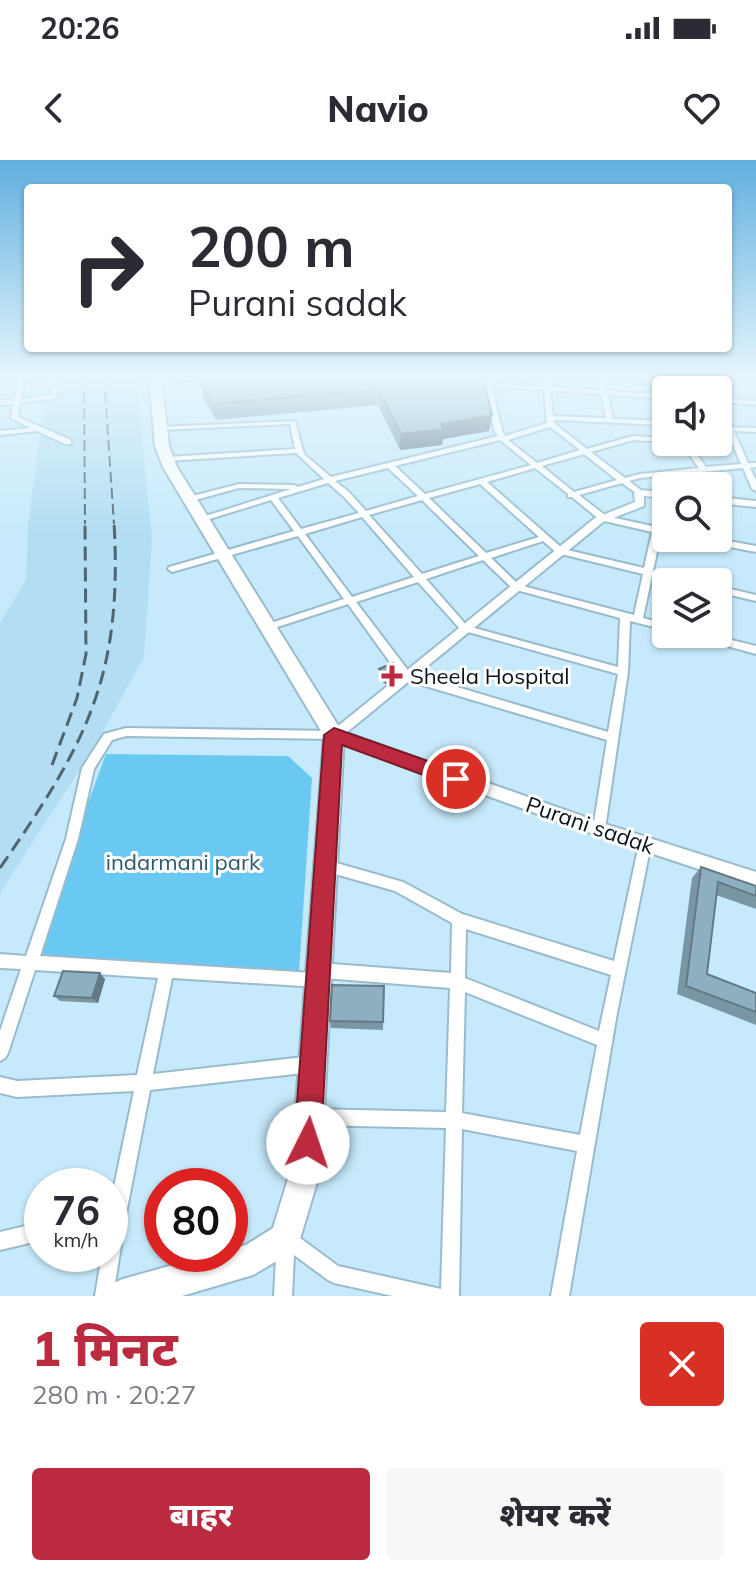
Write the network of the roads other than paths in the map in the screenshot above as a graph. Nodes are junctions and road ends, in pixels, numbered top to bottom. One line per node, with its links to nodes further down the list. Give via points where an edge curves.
1 (36, 429): 8 (street); 11 (street)
2 (160, 429): 15 (highway)
3 (295, 429): 13 (street)
4 (500, 429): 9 (street)
5 (527, 429): 9 (street)
6 (560, 429): 12 (street)
7 (732, 431): 18 (street)
8 (0, 433)
9 (502, 438): 16 (street); 17 (street)
10 (652, 439): 12 (street, via 633,438)
11 (68, 442)
12 (587, 450): 17 (street); 23 (street)
13 (300, 451): 15 (street); 21 (street)
14 (694, 456): 20 (street)
15 (167, 459): 33 (highway)
16 (390, 465): 21 (street); 29 (street)
17 (534, 465): 22 (street); 28 (street)
18 (744, 465): 19 (street); 20 (street); 25 (street)
19 (756, 465)
20 (703, 469): 23 (street)
21 (330, 480): 24 (street); 34 (street)
22 (481, 480): 29 (street); 38 (street)
23 (625, 481): 26 (street); 28 (street)
24 (305, 487): 30 (street); 33 (street, via 239,486)
25 (756, 489)
26 (639, 493): 27 (street); 35 (street, via 640,504)
27 (652, 494)
28 (571, 495): 35 (street)
29 (424, 496): 34 (street); 44 (street)
30 (273, 497): 33 (street); 37 (street)
31 (732, 501): 32 (street)
32 (756, 504)
33 (194, 510): 43 (highway)
34 (361, 514): 37 (street); 48 (street)
35 (603, 518): 36 (street); 41 (street)
36 (652, 529)
37 (299, 532): 43 (street); 52 (street)
38 (546, 537): 41 (street); 44 (street)
39 (732, 544): 40 (street)
40 (756, 549)
41 (560, 551): 46 (street); 49 (street)
42 (655, 552): 46 (street)
43 (222, 554): 45 (street); 56 (highway)
44 (486, 557): 48 (street); 49 (street)
45 (172, 569)
46 (648, 573): 47 (street); 54 (street)
47 (652, 574)
48 (419, 578): 52 (street); 57 (street)
49 (516, 587): 53 (street); 57 (street)
50 (732, 592): 51 (street)
51 (756, 598)
52 (349, 600): 56 (street); 61 (street)
53 (625, 617): 54 (street); 60 (street)
54 (638, 620): 55 (street)
55 (652, 624)
56 (268, 627): 62 (highway)
57 (464, 628): 60 (street); 61 (street)
58 (732, 644): 59 (street)
59 (756, 650)
60 (623, 672): 63 (street)
61 (406, 676): 62 (street); 63 (street)
62 (334, 735): 64 (street, Purani sadak); 66 (highway); 70 (street, via 126,732 108,737 88,768 72,839)
63 (612, 737): 64 (street)
64 (599, 829): 65 (street, Purani sadak)
65 (645, 844): 67 (street, Purani sadak); 71 (street)
66 (325, 866): 68 (street, via 398,886); 73 (highway)
67 (756, 880)
68 (459, 920): 71 (street); 74 (street)
69 (0, 961): 70 (street)
70 (30, 964): 72 (street); 76 (street)
71 (619, 970): 75 (street)
72 (166, 973): 73 (street); 78 (street)
73 (318, 975): 74 (street); 77 (highway)
74 (455, 981): 75 (street); 81 (street)
75 (605, 1041): 82 (street)
76 (0, 1053)
77 (313, 1064): 78 (street); 80 (highway)
78 (145, 1083): 79 (street, via 17,1089); 83 (street)
79 (0, 1085)
80 (310, 1117): 81 (street); 85 (highway, via 306,1169)
81 (455, 1120): 82 (street); 92 (street)
82 (587, 1144): 93 (street)
83 (124, 1168)
84 (24, 1235): 86 (street)
85 (286, 1238): 89 (highway, via 253,1259); 90 (street); 91 (street, via 334,1274)
86 (0, 1241)
87 (107, 1272): 88 (street)
88 (104, 1296)
89 (123, 1296)
90 (283, 1296)
91 (436, 1296)
92 (450, 1296)
93 (560, 1296)

